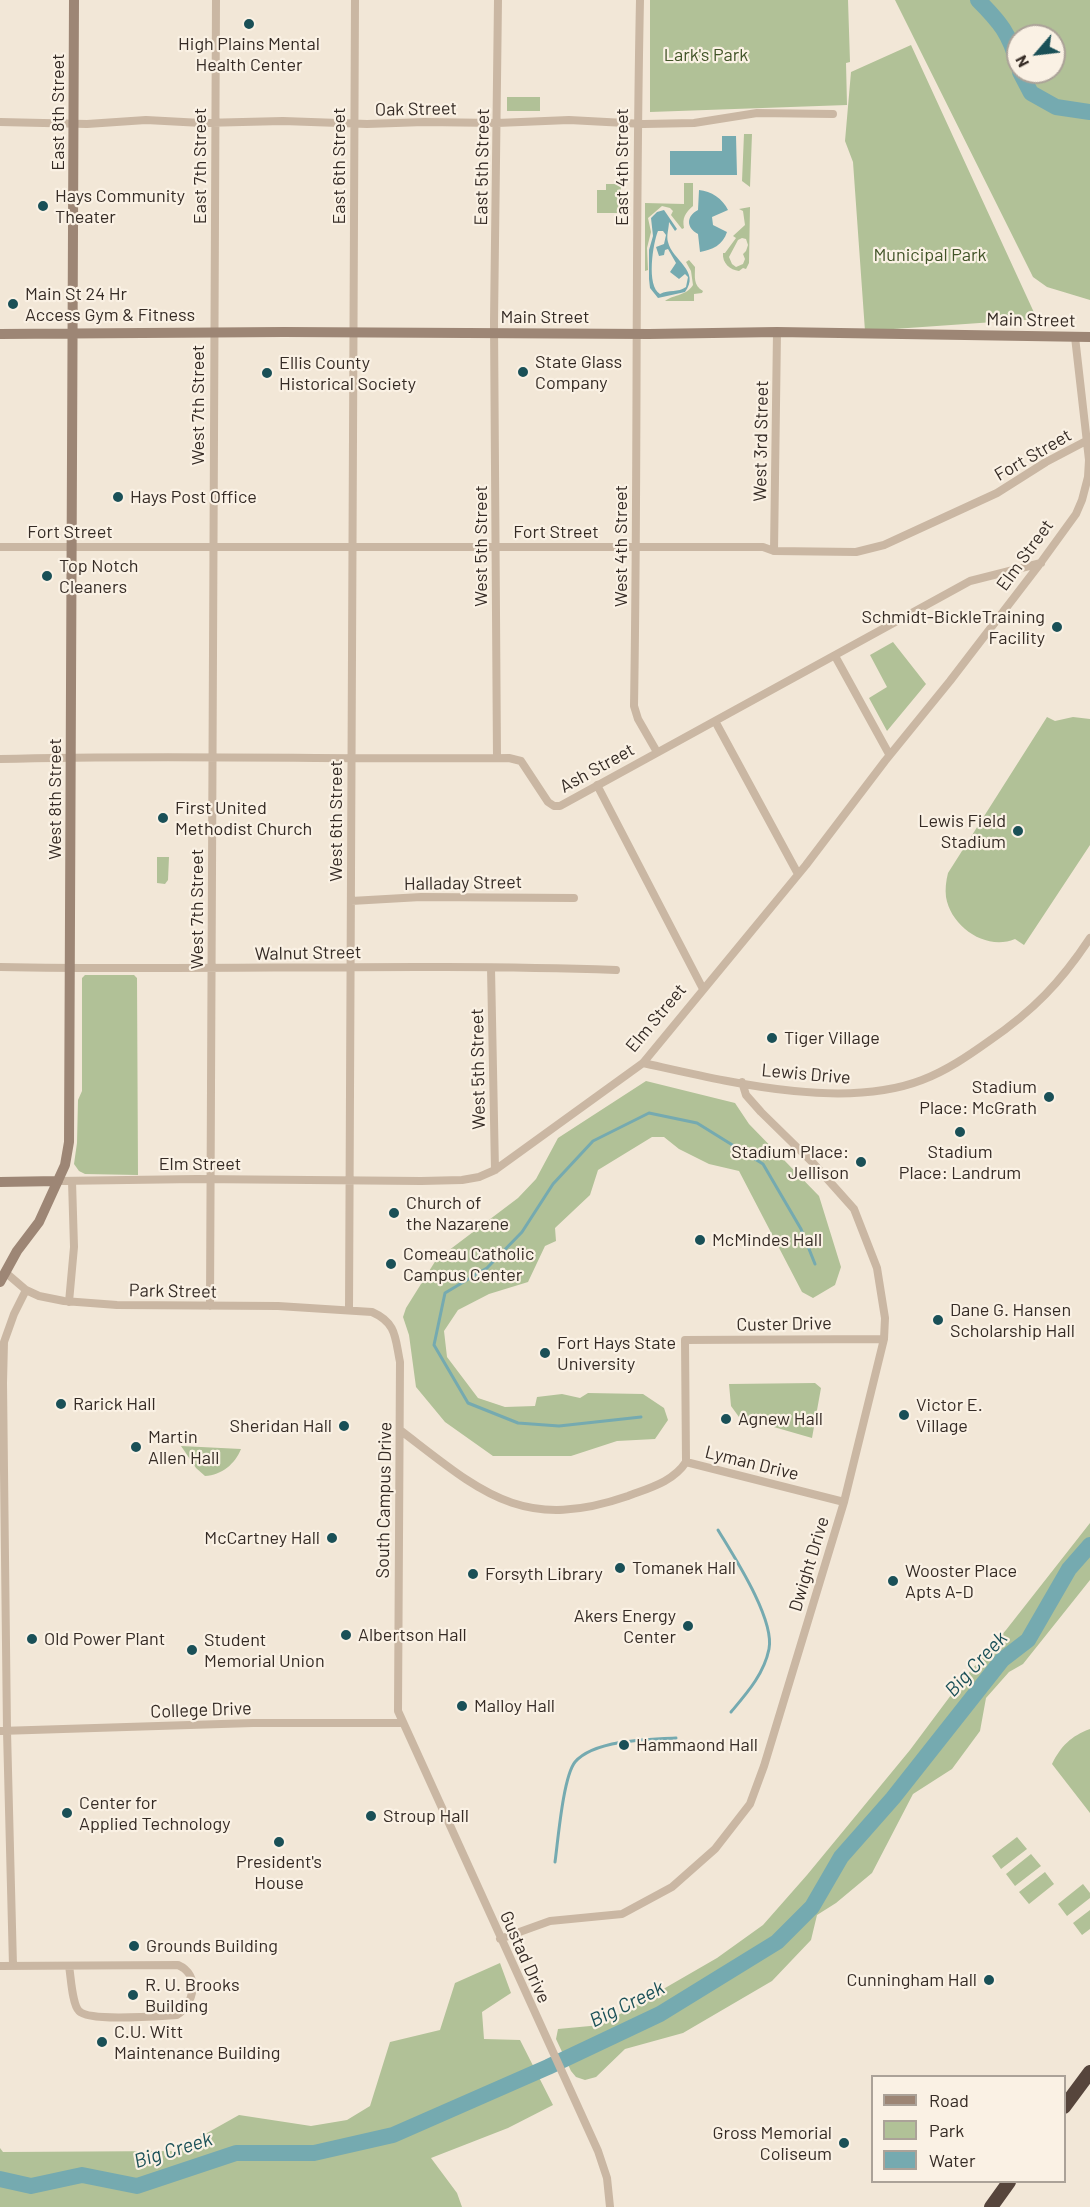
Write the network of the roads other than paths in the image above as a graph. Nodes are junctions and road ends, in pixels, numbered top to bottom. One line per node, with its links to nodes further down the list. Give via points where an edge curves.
1 (75, 0): 8 (main road, East 8th Street)
2 (216, 0): 9 (street, East 7th Street)
3 (355, 0): 10 (street, East 6th Street)
4 (498, 0): 11 (street, East 5th Street)
5 (640, 0): 12 (street, East 4th Street)
6 (833, 114): 12 (street, Oak Street, via 757,113 694,123)
7 (0, 122): 8 (street, Oak Street)
8 (74, 123): 9 (street, Oak Street); 14 (main road, East 8th Street)
9 (215, 123): 10 (street, Oak Street); 15 (street, East 7th Street)
10 (354, 123): 11 (street, Oak Street); 16 (street, East 6th Street)
11 (497, 123): 12 (street, Oak Street, via 568,120); 18 (street, East 5th Street)
12 (636, 124): 19 (street, East 4th Street)
13 (777, 332): 19 (main road, Main Street); 20 (main road, Main Street); 29 (street, West 3rd Street)
14 (73, 333): 15 (main road, Main Street); 17 (main road, Main Street); 25 (main road, West 8th Street)
15 (213, 333): 16 (main road, Main Street); 28 (street, West 7th Street)
16 (353, 333): 18 (main road, Main Street); 26 (street, West 6th Street)
17 (0, 334)
18 (495, 334): 19 (main road, Main Street); 27 (street, West 5th Street)
19 (637, 334): 23 (street, West 4th Street)
20 (1075, 337): 21 (main road, Main Street); 22 (street, Elm Street)
21 (1090, 337)
22 (1086, 441): 29 (street, Fort Street, via 997,493 884,545 856,552); 30 (street, Elm Street, via 1088,477 1082,500)
23 (637, 546): 27 (street, Fort Street); 29 (street, Fort Street, via 763,547); 33 (street, West 4th Street, via 634,706)
24 (0, 547): 25 (street, Fort Street)
25 (72, 547): 28 (street, Fort Street); 38 (main road, West 8th Street)
26 (352, 547): 27 (street, Fort Street); 28 (street, Fort Street); 39 (street, West 6th Street)
27 (495, 547): 36 (street, West 5th Street)
28 (213, 548): 35 (street, West 7th Street)
29 (774, 551)
30 (1041, 563): 31 (street, Ash Street, via 970,581); 34 (street, Elm Street)
31 (835, 656): 32 (street, Ash Street); 34 (street)
32 (715, 721): 33 (street, Ash Street); 41 (street)
33 (657, 752): 40 (street, Ash Street)
34 (890, 754): 41 (street, Elm Street)
35 (212, 758): 38 (street, Ash Street); 39 (street, Ash Street); 49 (street, West 7th Street)
36 (497, 758): 39 (street, Ash Street); 40 (street, Ash Street, via 521,761 554,806)
37 (0, 759): 38 (street, Ash Street)
38 (71, 759): 47 (main road, West 8th Street)
39 (352, 759): 43 (street, West 6th Street)
40 (597, 784): 51 (street)
41 (798, 874): 51 (street, Elm Street)
42 (574, 898): 43 (street, Halladay Street, via 421,897)
43 (351, 901): 46 (street, West 6th Street)
44 (1090, 938): 53 (street, Lewis Drive, via 1046,996 1016,1023 961,1061 921,1080 859,1093 825,1093)
45 (0, 967): 47 (street, Walnut Street)
46 (350, 967): 48 (street, Walnut Street); 49 (street, Walnut Street); 56 (street, West 6th Street)
47 (70, 968): 49 (street, Walnut Street); 57 (main road, West 8th Street, via 69,1142)
48 (491, 968): 50 (street, Walnut Street); 54 (street, West 5th Street)
49 (212, 969): 55 (street, West 7th Street)
50 (616, 970)
51 (703, 989): 52 (street, Elm Street)
52 (643, 1063): 53 (street, Lewis Drive); 54 (street, Elm Street)
53 (742, 1082): 65 (street, Dwight Drive, via 746,1095 854,1209 877,1268 885,1318)
54 (495, 1170): 56 (street, Elm Street, via 462,1180)
55 (211, 1179): 56 (street, Elm Street); 58 (street, Elm Street); 63 (street, West 7th Street)
56 (349, 1180): 64 (street, West 6th Street)
57 (58, 1181): 58 (street, Elm Street); 59 (main road, Elm Street); 60 (main road, West 8th Street, via 39,1222)
58 (72, 1181): 62 (street, via 74,1247)
59 (0, 1182)
60 (3, 1277): 61 (street, Park Street)
61 (26, 1290): 62 (street, Park Street); 70 (street, via 4,1342)
62 (69, 1302): 63 (street, Park Street)
63 (210, 1306): 64 (street, Park Street)
64 (349, 1310): 66 (street, South Campus Drive, via 372,1312 391,1325 400,1362)
65 (884, 1339): 67 (street, Custer Drive, via 684,1340); 68 (street, Dwight Drive)
66 (400, 1430): 67 (street, Lyman Drive, via 471,1483 511,1504 537,1509 571,1509 615,1500 664,1481); 69 (street, South Campus Drive, via 397,1700)
67 (686, 1462): 68 (street, Lyman Drive)
68 (844, 1502): 71 (street, Dwight Drive, via 750,1804 715,1849 672,1887 622,1914 550,1921)
69 (402, 1724): 70 (street, College Drive, via 253,1723); 71 (street, Gustad Drive)
70 (4, 1731): 73 (street)
71 (500, 1939): 78 (street, Gustad Drive, via 598,2151 607,2178)
72 (0, 1966): 73 (street)
73 (13, 1966): 74 (street)
74 (69, 1966): 74 (street, via 76,2006 80,2013 94,2018 177,2015 186,2006 194,1984 191,1973 178,1965)
75 (1090, 2072): 76 (highway)
76 (1066, 2106)
77 (1008, 2183): 79 (highway)
78 (610, 2207)
79 (991, 2207)

